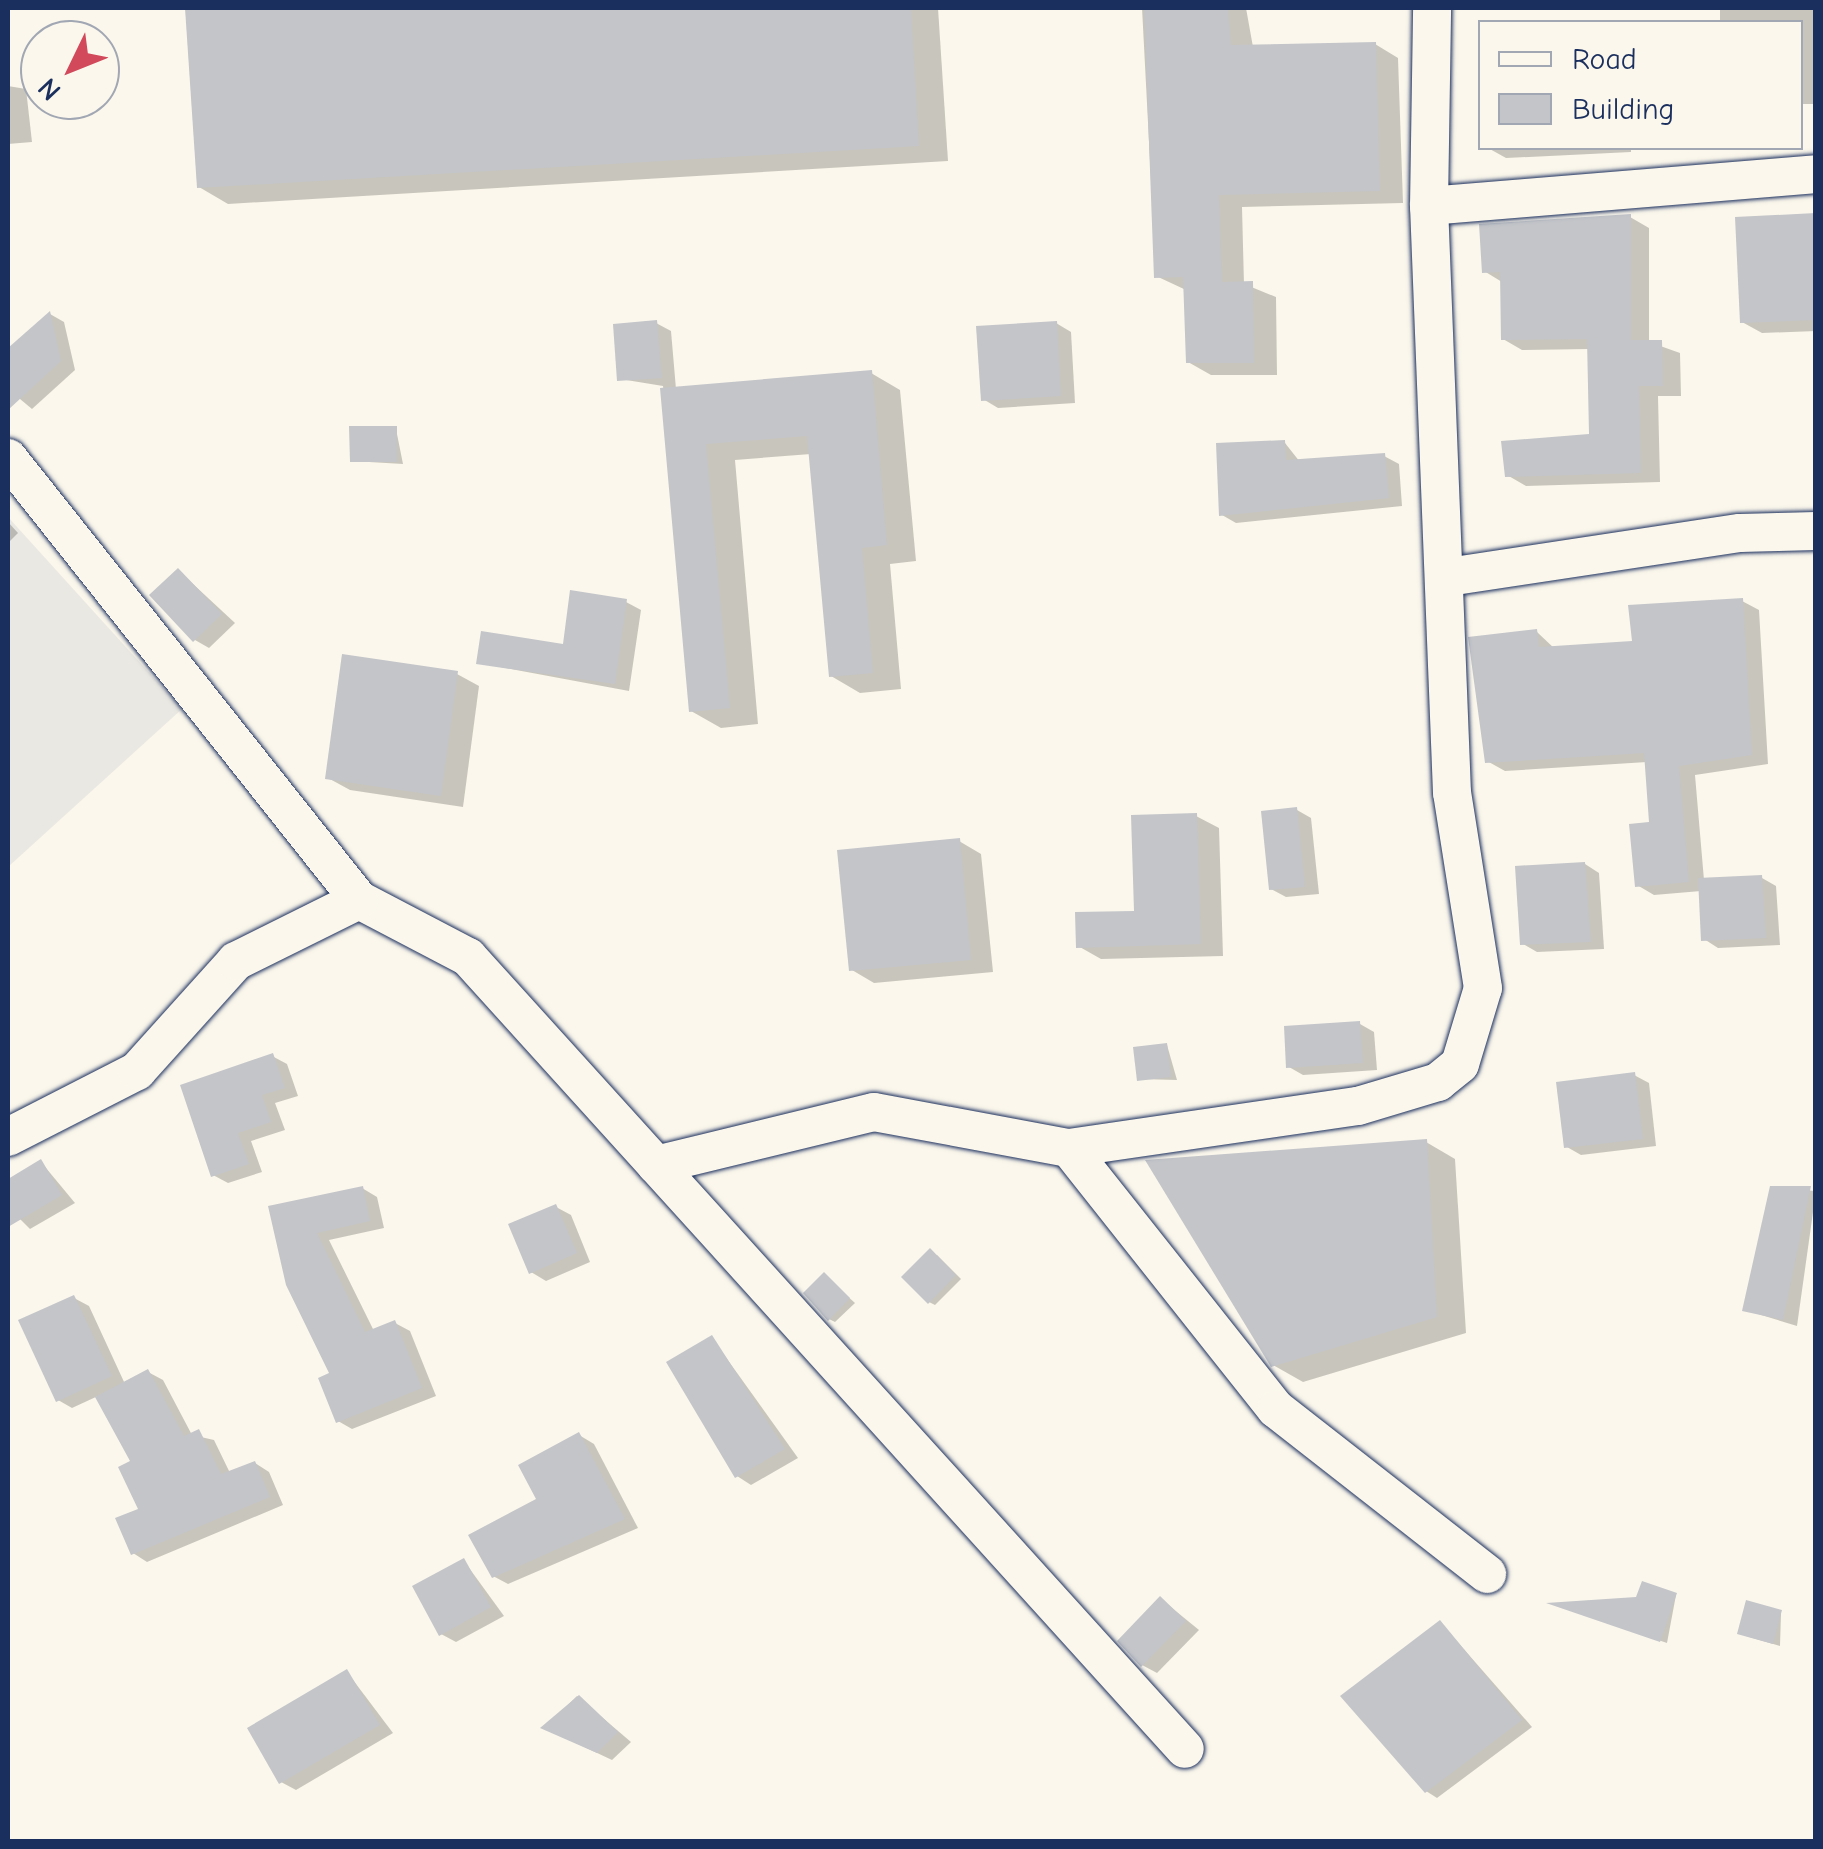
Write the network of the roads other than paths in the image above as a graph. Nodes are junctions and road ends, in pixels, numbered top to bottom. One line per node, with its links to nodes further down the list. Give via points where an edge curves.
1 (1432, 8): 3 (street)
2 (1816, 174): 3 (street)
3 (1429, 206): 6 (street)
4 (8, 458): 7 (street)
5 (1816, 531): 6 (street, via 1740,533)
6 (1448, 578): 9 (street, via 1452,793 1483,988 1460,1064 1438,1082 1358,1106)
7 (359, 900): 8 (street, via 236,962 138,1071); 10 (street, via 468,957)
8 (8, 1137)
9 (1070, 1148): 10 (street, via 874,1112); 11 (street, via 1276,1409)
10 (656, 1165): 12 (street)
11 (1487, 1574)
12 (1185, 1749)

